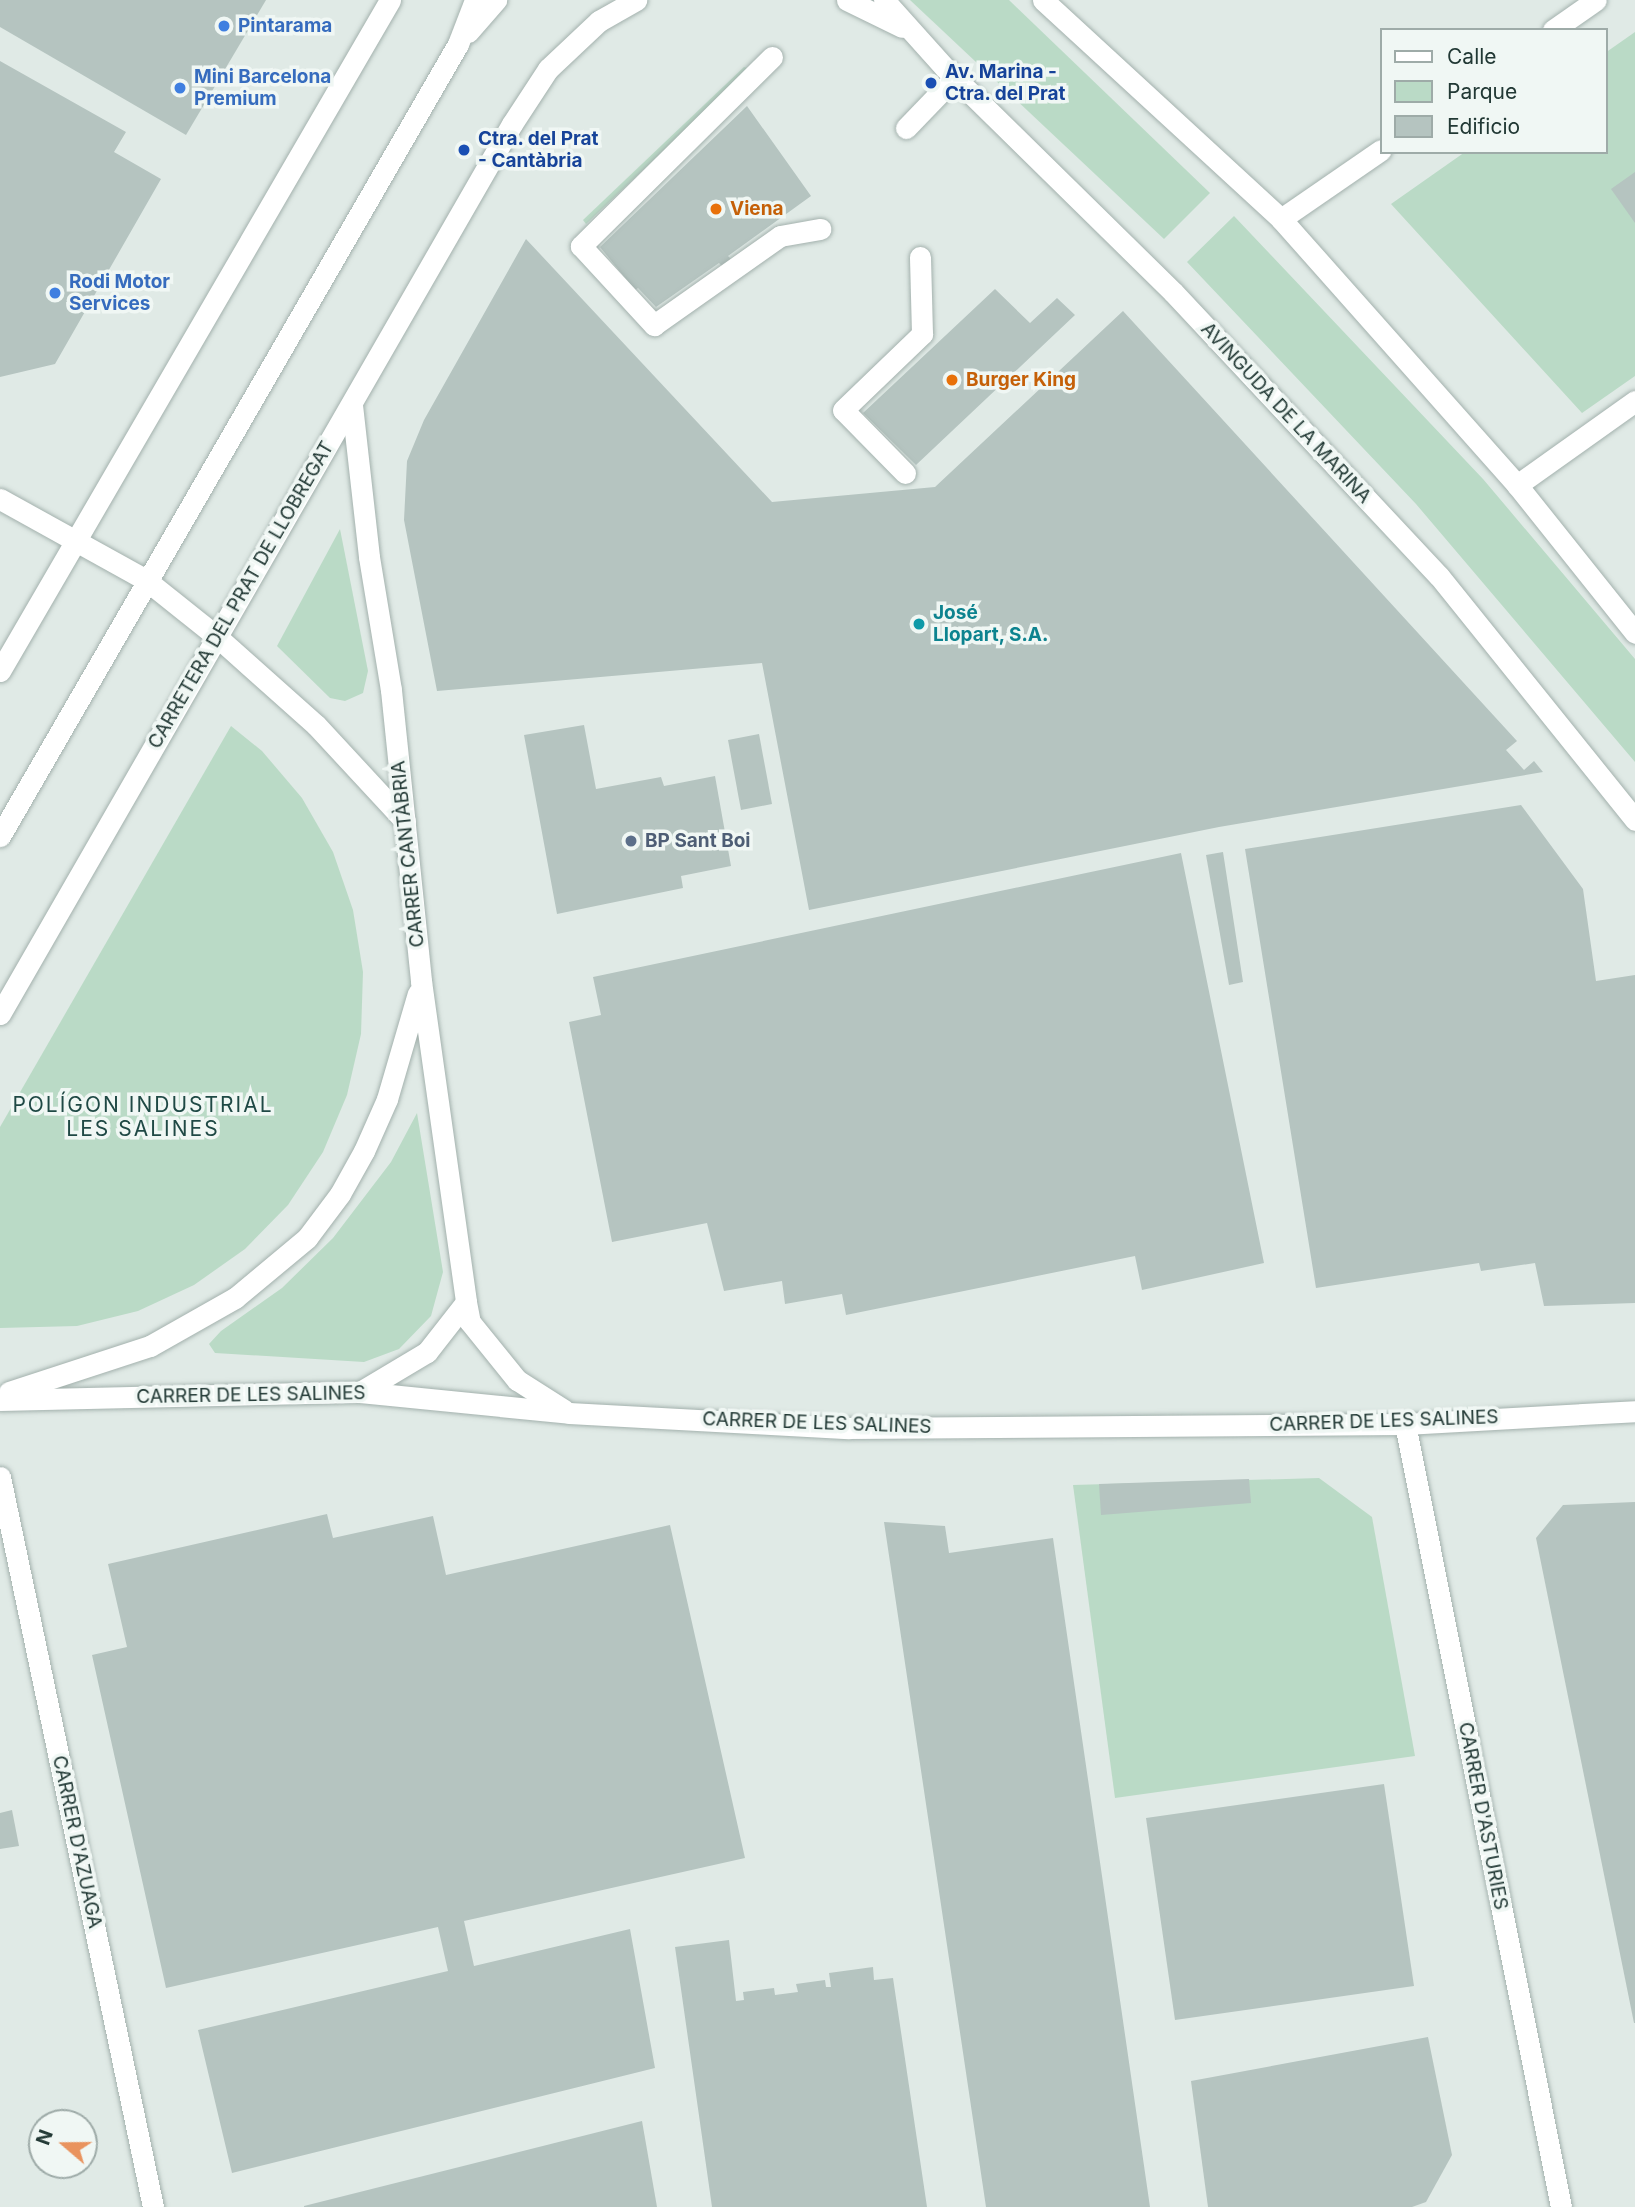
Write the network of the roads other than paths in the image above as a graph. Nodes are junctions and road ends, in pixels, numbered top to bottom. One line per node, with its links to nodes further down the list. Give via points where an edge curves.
1 (390, 0): 24 (street)
2 (475, 0): 11 (street)
3 (496, 0): 11 (street)
4 (636, 0): 20 (street, CARRETERA DEL PRAT DE LLOBREGAT, via 599,21 548,69)
5 (847, 0): 10 (street, AVINGUDA DE LA MARINA)
6 (884, 0): 10 (street, AVINGUDA DE LA MARINA)
7 (1043, 0): 16 (street)
8 (1596, 0): 9 (street)
9 (1556, 28)
10 (910, 31): 13 (street, AVINGUDA DE LA MARINA)
11 (458, 44): 25 (street)
12 (772, 57): 17 (street, via 581,246 654,325 780,236)
13 (955, 77): 14 (street); 29 (street, AVINGUDA DE LA MARINA, via 1166,284 1439,576)
14 (906, 128)
15 (1380, 151): 16 (street)
16 (1281, 219): 22 (street)
17 (820, 229)
18 (920, 257): 21 (street, via 922,334 843,410)
19 (1635, 401): 22 (street)
20 (352, 405): 27 (street, CARRETERA DEL PRAT DE LLOBREGAT); 30 (street, CARRER CANTÀBRIA)
21 (905, 473)
22 (1517, 485): 26 (street)
23 (0, 499): 24 (street)
24 (74, 540): 25 (street); 28 (street)
25 (146, 580): 27 (street); 31 (street)
26 (1635, 633)
27 (215, 635): 30 (street, via 316,725); 33 (street, CARRETERA DEL PRAT DE LLOBREGAT)
28 (0, 671)
29 (1635, 820)
30 (405, 821): 32 (street, CARRER CANTÀBRIA)
31 (0, 835)
32 (421, 981): 34 (street, CARRER CANTÀBRIA); 36 (street, via 387,1099 340,1194 307,1238 235,1298 150,1346)
33 (0, 1014)
34 (466, 1303): 35 (street, via 427,1352); 38 (street, CARRER CANTÀBRIA, via 470,1322 517,1380)
35 (360, 1392): 36 (street, CARRER DE LES SALINES); 38 (street, CARRER DE LES SALINES)
36 (0, 1397)
37 (1635, 1410): 39 (street, CARRER DE LES SALINES)
38 (569, 1413): 39 (street, CARRER DE LES SALINES, via 849,1428)
39 (1405, 1424): 42 (street, CARRER D'ASTURIES)
40 (0, 1477): 41 (street, CARRER D'AZUAGA)
41 (153, 2207)
42 (1561, 2207)

